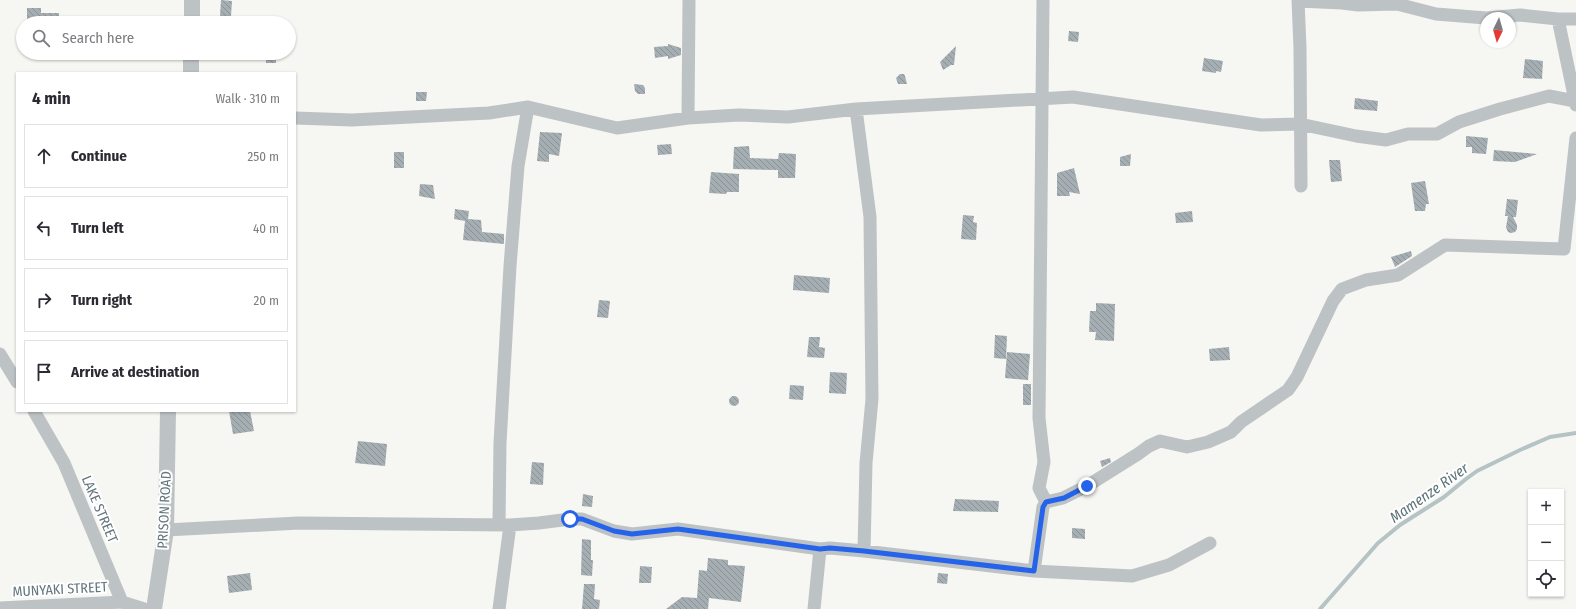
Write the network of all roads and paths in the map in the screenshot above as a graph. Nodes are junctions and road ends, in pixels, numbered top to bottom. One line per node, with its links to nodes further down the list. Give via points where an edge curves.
1 (192, 0): 6 (street)
2 (689, 0): 17 (street)
3 (1043, 0): 12 (street)
4 (1298, 1): 7 (street, via 1358,5 1397,4 1436,14); 18 (street)
5 (1516, 15): 8 (street)
6 (192, 16)
7 (1480, 18)
8 (1558, 19): 9 (street); 13 (street)
9 (1576, 19)
10 (191, 60): 11 (street)
11 (191, 72)
12 (1042, 99): 15 (street); 18 (street, via 1073,97 1260,125); 25 (street, via 1039,418 1044,462 1039,488)
13 (1576, 103): 18 (street, via 1549,96 1459,122 1437,134 1408,134 1386,140)
14 (528, 107): 16 (street, via 489,112 352,120); 17 (street, via 617,128); 26 (street, via 518,166 500,443)
15 (856, 109): 17 (street, via 788,117 739,115); 30 (street, via 870,217 872,399 866,462)
16 (296, 118)
17 (688, 118)
18 (1300, 124): 20 (street)
19 (1576, 138): 25 (street, via 1564,249 1445,245 1398,275 1366,280 1342,288 1288,390 1241,422 1231,432 1208,442 1187,447 1160,441 1087,486 1064,498)
20 (1301, 186)
21 (0, 354): 22 (street)
22 (16, 380)
23 (35, 412): 32 (street, LAKE STREET, via 64,463)
24 (168, 412): 27 (street, PRISON ROAD)
25 (1046, 502): 31 (street, via 1043,507)
26 (505, 524): 27 (street, via 299,524); 29 (street, via 539,524 582,519 614,531 632,534 678,529); 36 (street)
27 (166, 530): 35 (street, PRISON ROAD)
28 (1210, 543): 31 (street, via 1169,565 1132,576)
29 (820, 549): 30 (street); 37 (street)
30 (864, 551): 31 (street)
31 (1034, 571)
32 (122, 602): 33 (street, MUNYAKI STREET); 34 (street)
33 (0, 608)
34 (144, 609)
35 (154, 609)
36 (499, 609)
37 (814, 609)

